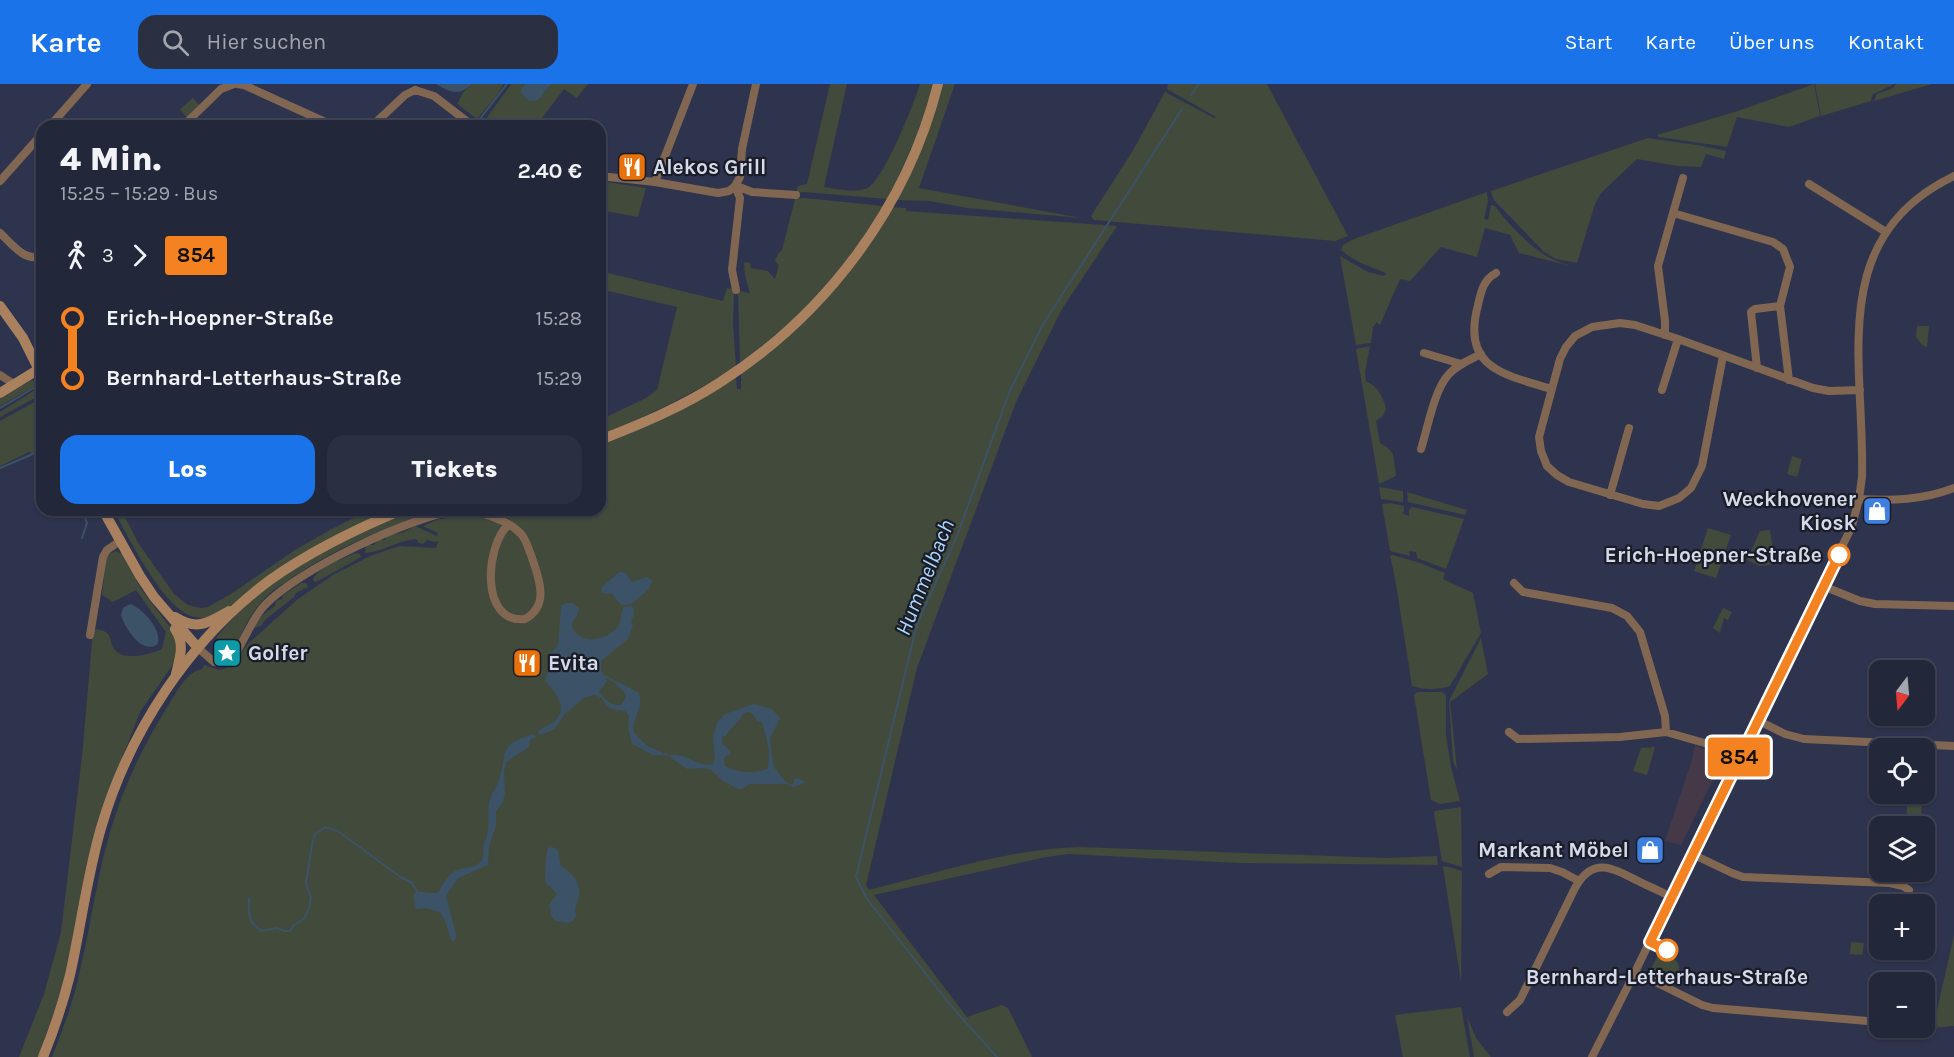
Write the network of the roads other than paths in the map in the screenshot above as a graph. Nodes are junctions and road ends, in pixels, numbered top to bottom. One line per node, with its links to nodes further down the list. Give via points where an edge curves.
1 (87, 84): 7 (street)
2 (236, 84): 8 (street, via 221,89); 9 (street)
3 (693, 84): 17 (street)
4 (756, 84): 19 (street, via 742,148 741,174)
5 (938, 84): 46 (main road, via 914,153 881,218 853,260 807,313 777,341 720,382 660,415)
6 (414, 87): 10 (street); 11 (street, via 434,96)
7 (55, 120)
8 (189, 120)
9 (321, 120)
10 (378, 120)
11 (465, 120)
12 (36, 141): 16 (street)
13 (1954, 176): 22 (street, via 1911,203)
14 (606, 177): 17 (street)
15 (1683, 178): 21 (street)
16 (0, 182)
17 (654, 182): 19 (street, via 714,193)
18 (1809, 184): 22 (street)
19 (732, 188): 20 (street); 26 (street, via 740,198 732,270)
20 (796, 195)
21 (1673, 213): 28 (street, via 1768,240 1783,249 1790,267); 29 (street, via 1658,267)
22 (1886, 232): 43 (street, via 1871,260 1863,292 1858,347)
23 (0, 233): 24 (street, via 25,256)
24 (36, 257)
25 (1496, 273): 32 (street, via 1485,284 1475,320 1474,340)
26 (736, 290)
27 (0, 306): 34 (main road)
28 (1780, 306): 36 (street, via 1755,309 1750,314); 39 (street)
29 (1665, 334): 30 (street); 41 (street, via 1620,323 1586,328 1566,347)
30 (1678, 339): 33 (street); 42 (street)
31 (1424, 353): 35 (street)
32 (1480, 354): 35 (street); 41 (street, via 1504,374)
33 (1723, 356): 36 (street); 49 (street, via 1704,457 1691,488 1659,506)
34 (36, 362)
35 (1461, 364): 47 (street, via 1442,383)
36 (1757, 368): 39 (street)
37 (36, 373): 40 (main road)
38 (0, 375): 40 (street)
39 (1789, 380): 43 (street, via 1822,390)
40 (14, 384): 44 (main road)
41 (1551, 388): 49 (street, via 1539,437 1544,459 1563,479)
42 (1662, 390)
43 (1860, 390): 50 (street)
44 (0, 393)
45 (1629, 428): 49 (street)
46 (606, 438)
47 (1421, 449)
48 (1954, 488): 50 (street, via 1910,499)
49 (1610, 495)
50 (1859, 499): 58 (street, via 1848,536)
51 (106, 516): 56 (main road)
52 (389, 516): 59 (main road, via 324,546)
53 (436, 516): 63 (street, via 378,536 291,584 260,610 228,663 214,662)
54 (488, 516): 55 (street)
55 (508, 525): 55 (street, via 493,553 493,593 504,614 525,619 537,607 541,583 524,537)
56 (120, 541): 61 (main road); 62 (street, via 103,556)
57 (1514, 583): 67 (street, via 1523,592 1612,608 1634,623 1665,716)
58 (1823, 586): 60 (street, via 1875,604); 65 (street)
59 (244, 601): 61 (main road, via 202,625 184,623); 63 (main road)
60 (1954, 606)
61 (167, 612): 63 (main road); 64 (main road, via 181,641)
62 (90, 635)
63 (198, 648): 64 (main road)
64 (175, 677): 78 (main road, via 137,738 109,804 60,1011)
65 (1757, 720): 68 (street, via 1804,739); 69 (street)
66 (1509, 732): 67 (street, via 1518,739)
67 (1666, 732): 69 (street, via 1708,744)
68 (1954, 746)
69 (1738, 759): 70 (street)
70 (1692, 854): 73 (street, via 1743,877 1890,883); 74 (street)
71 (1489, 874): 72 (street, via 1501,867 1550,868)
72 (1579, 881): 74 (street, via 1589,870 1608,867); 76 (street, via 1520,1000)
73 (1908, 890)
74 (1671, 897): 75 (street)
75 (1635, 972): 77 (street, via 1713,1008); 79 (street)
76 (1507, 1011)
77 (1869, 1021)
78 (43, 1057)
79 (1592, 1057)

